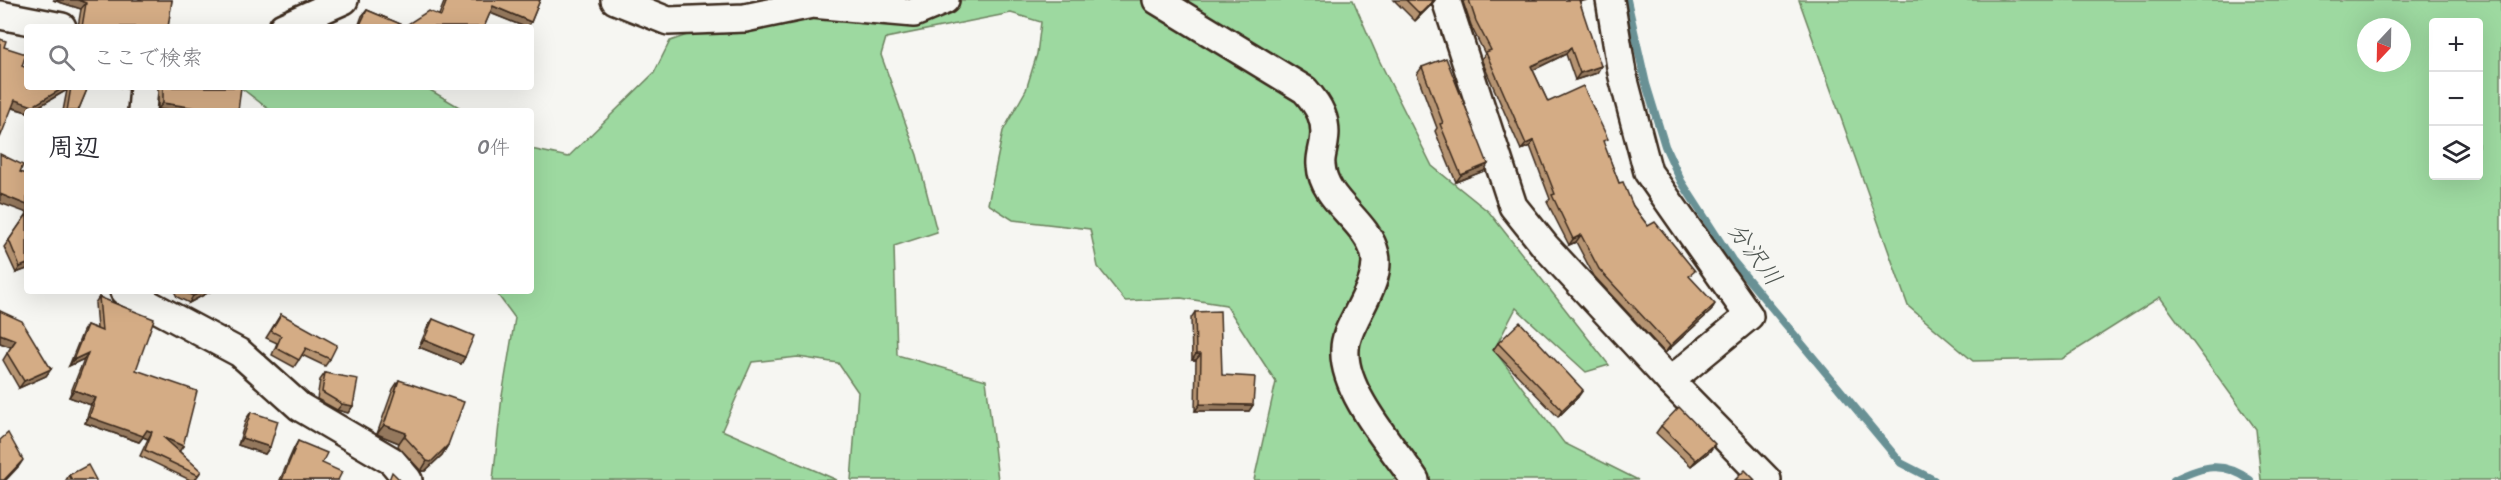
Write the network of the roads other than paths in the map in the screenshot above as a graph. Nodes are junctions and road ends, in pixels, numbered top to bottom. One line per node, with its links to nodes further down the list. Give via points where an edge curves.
1 (344, 0): 9 (street)
2 (615, 0): 3 (street, via 668,21 745,18 812,3 914,13)
3 (945, 0)
4 (1157, 0): 15 (street, via 1305,90 1319,106 1326,130 1320,165 1326,185 1361,228 1375,255 1372,284 1344,349 1348,372 1357,395)
5 (1446, 0): 13 (street, via 1513,206)
6 (1610, 0): 13 (street, via 1622,73 1648,172 1749,316)
7 (0, 15): 8 (street)
8 (46, 24)
9 (290, 24)
10 (144, 90): 11 (street)
11 (142, 108)
12 (130, 294): 14 (street, via 240,353 300,407 392,461)
13 (1670, 381): 16 (street)
14 (408, 480)
15 (1415, 480)
16 (1767, 480)

